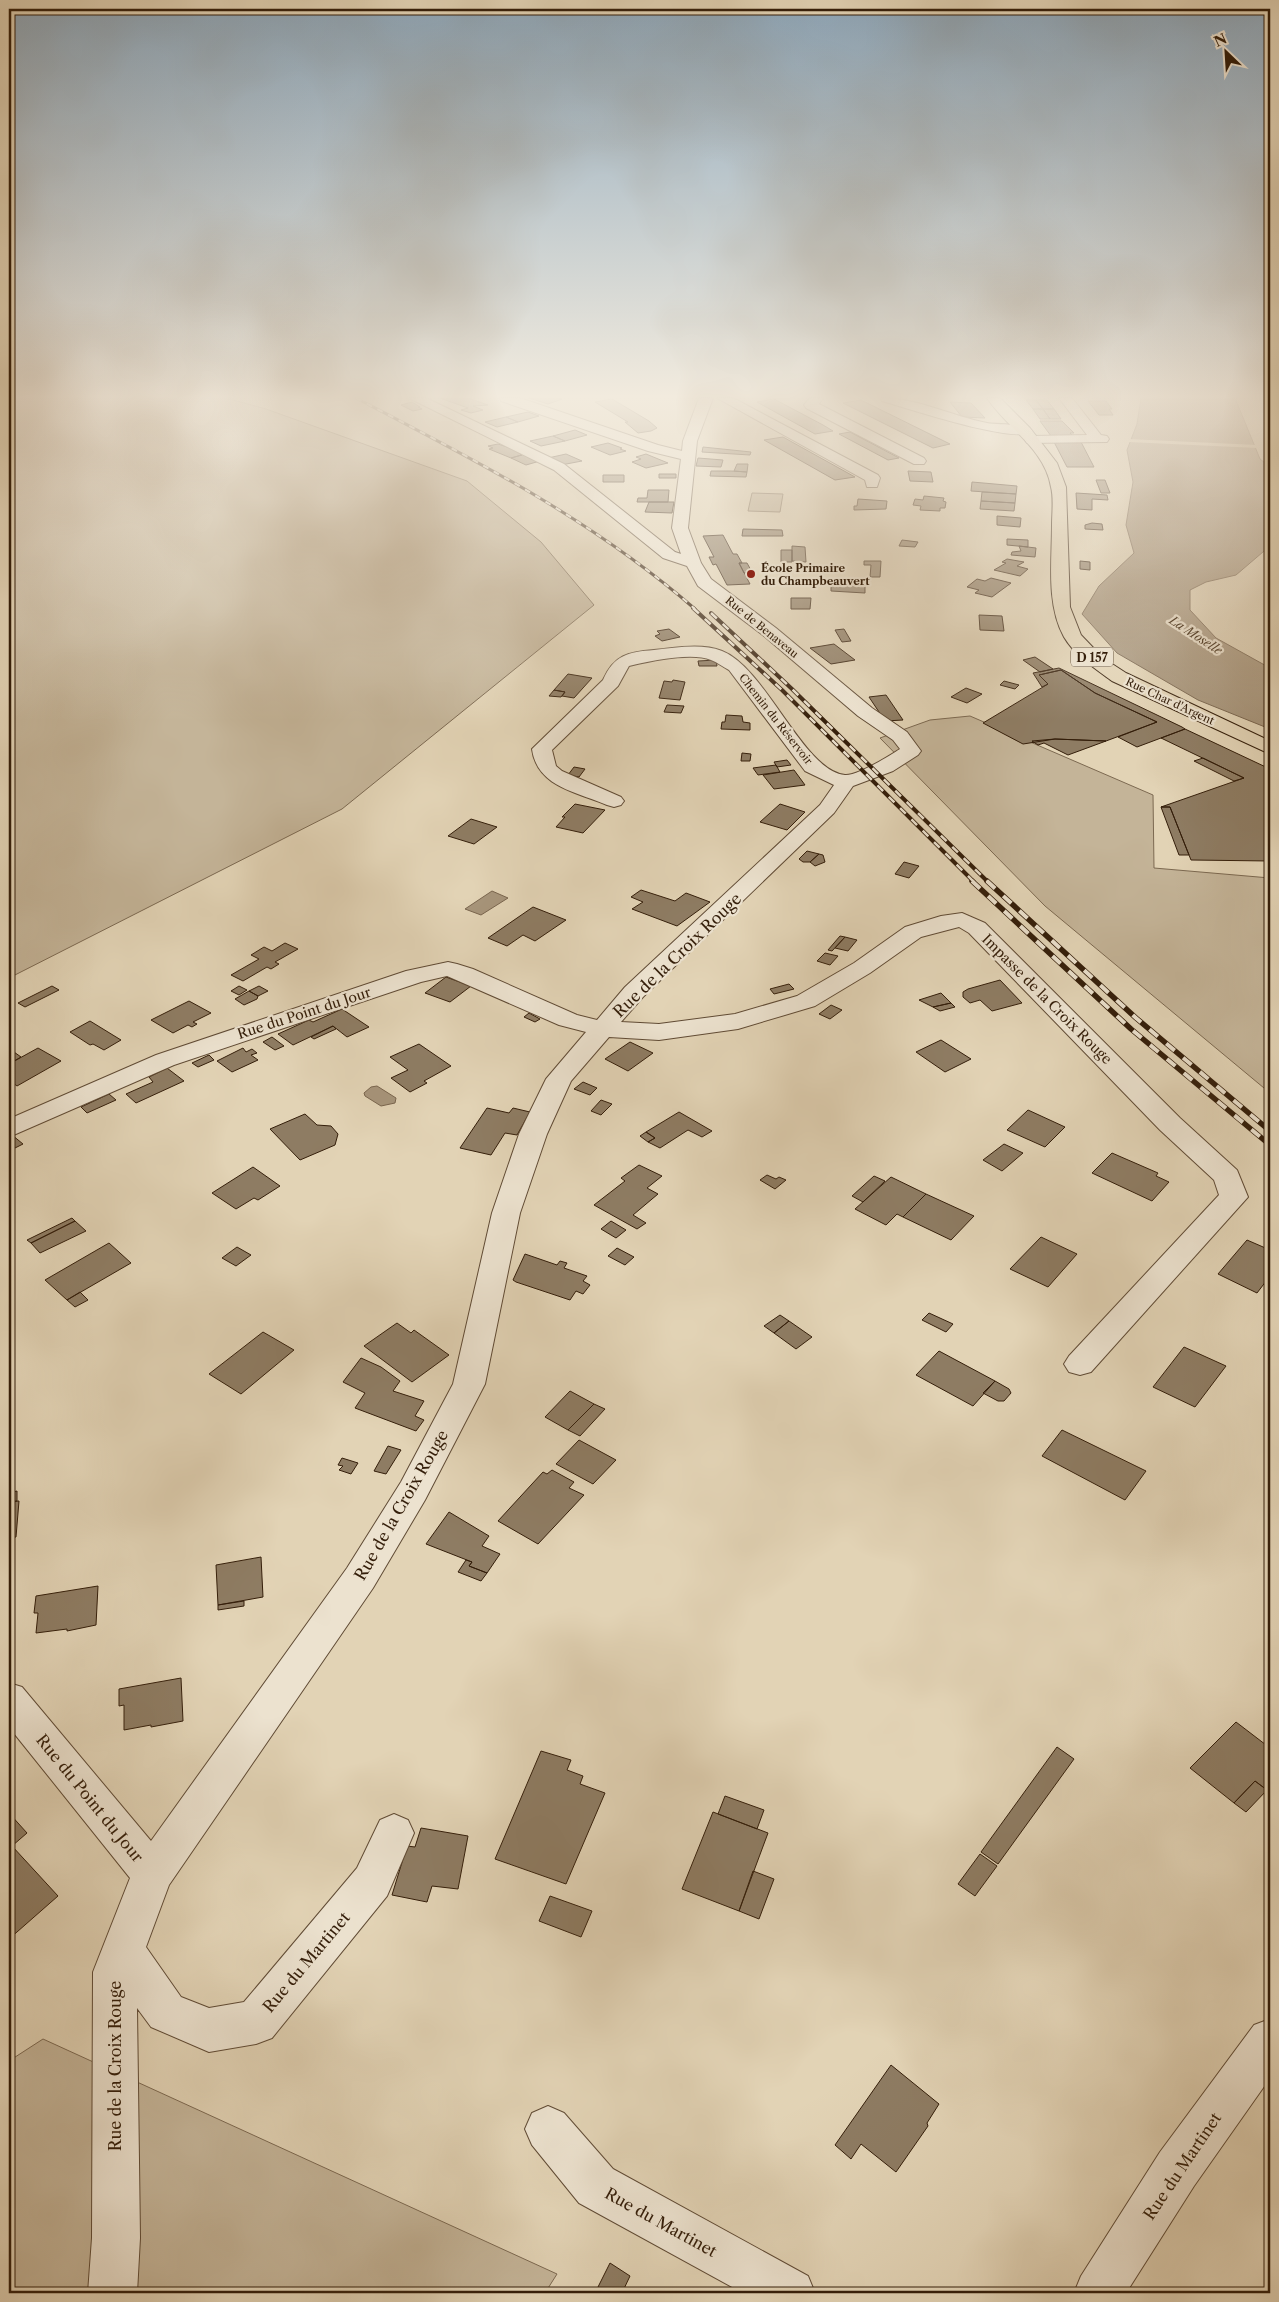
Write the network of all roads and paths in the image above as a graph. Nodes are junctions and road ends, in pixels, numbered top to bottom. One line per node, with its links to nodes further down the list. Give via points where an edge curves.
1 (607, 505): 4 (street, via 670,555)
2 (683, 505): 4 (street, Rue de Benaveau, via 680,528)
3 (1059, 505): 5 (main road, Rue Char d'Argent / D 157, via 1061,607 1073,637 1098,662 1119,676)
4 (692, 563): 6 (street, Rue de Benaveau, via 704,582 770,632 865,712 900,736 911,751 886,767)
5 (1270, 748)
6 (846, 782): 7 (street, Chemin du Réservoir, via 812,767 735,666 716,655 673,652 623,662 611,682 542,749 543,760 550,771); 8 (street, Rue de la Croix Rouge, via 827,809 634,992)
7 (614, 800)
8 (603, 1029): 9 (street, Rue du Point du Jour, via 568,1020 448,969 415,976 165,1060); 10 (street, Impasse de la Croix Rouge, via 659,1032 738,1021 806,1000 862,968 913,932 962,920 977,928 1170,1124 1227,1176 1234,1197); 13 (street, Rue de la Croix Rouge, via 559,1079 533,1134 506,1213 469,1384 413,1491 360,1578)
9 (9, 1129)
10 (1080, 1364)
11 (9, 1699): 13 (street, Rue du Point du Jour)
12 (394, 1833): 14 (street, Rue du Martinet, via 372,1882 256,2022 209,2030 166,2012)
13 (152, 1874): 14 (street, Rue de la Croix Rouge)
14 (123, 1951): 17 (street, Rue de la Croix Rouge, via 115,1972 116,2238)
15 (1270, 2041): 19 (street, Rue du Martinet, via 1177,2169)
16 (548, 2129): 18 (street, Rue du Martinet, via 596,2186)
17 (112, 2293)
18 (791, 2293)
19 (1098, 2293)

